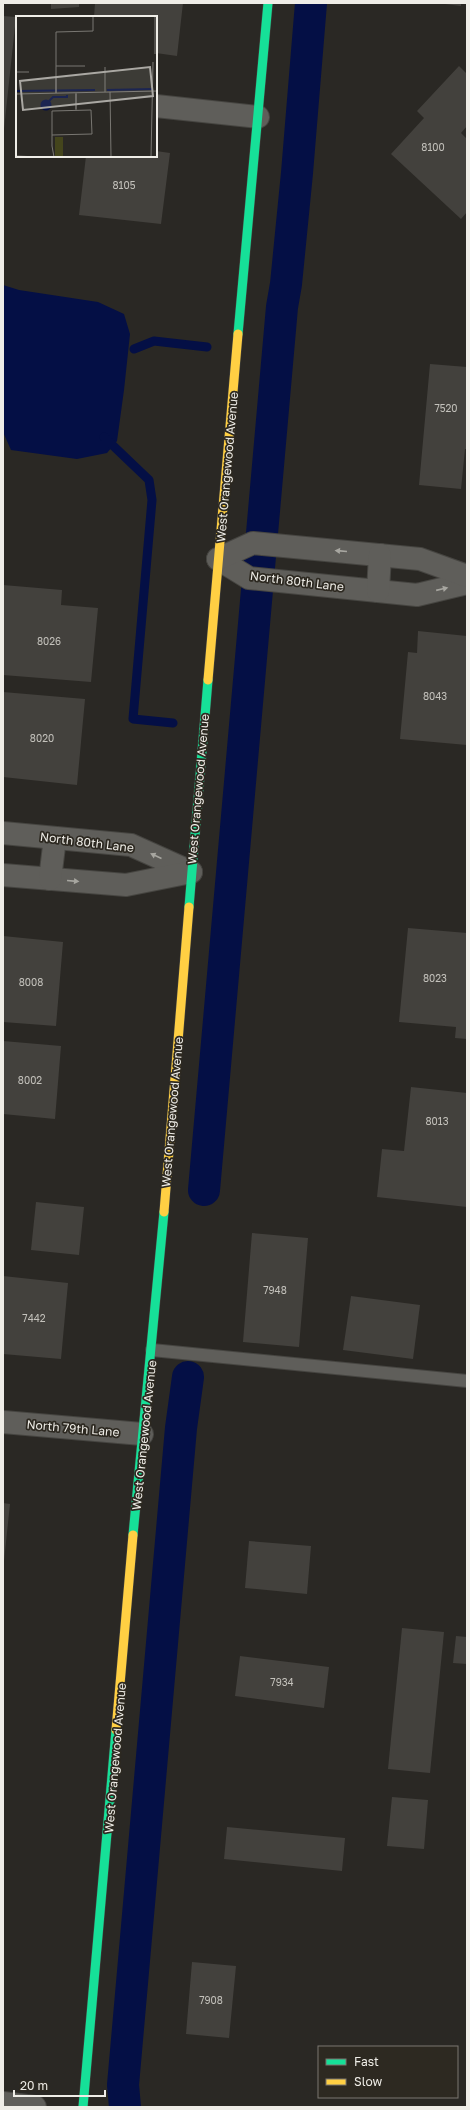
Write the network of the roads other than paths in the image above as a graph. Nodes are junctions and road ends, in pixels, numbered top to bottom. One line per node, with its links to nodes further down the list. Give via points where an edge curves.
1 (268, 3): 3 (street, West Orangewood Avenue)
2 (157, 106): 3 (street)
3 (258, 117): 5 (street, West Orangewood Avenue)
4 (380, 555): 5 (street, one-way to 5, via 263,544); 6 (street, via 420,559); 8 (street)
5 (218, 559): 8 (street, North 80th Lane, via 260,578); 11 (street, West Orangewood Avenue)
6 (467, 576)
7 (467, 583): 8 (street, North 80th Lane, one-way to 7, via 417,595)
8 (378, 591)
9 (3, 833): 10 (street, North 80th Lane)
10 (55, 838): 11 (street, North 80th Lane, one-way to 10, via 131,845); 13 (street)
11 (191, 872): 13 (street, one-way to 11, via 126,885); 14 (street, West Orangewood Avenue)
12 (3, 875): 13 (street)
13 (50, 879)
14 (152, 1350): 15 (lane); 17 (street, West Orangewood Avenue)
15 (467, 1381)
16 (3, 1422): 17 (street, North 79th Lane)
17 (142, 1434): 20 (street, West Orangewood Avenue)
18 (3, 2103): 19 (street)
19 (35, 2107)
20 (83, 2107)

